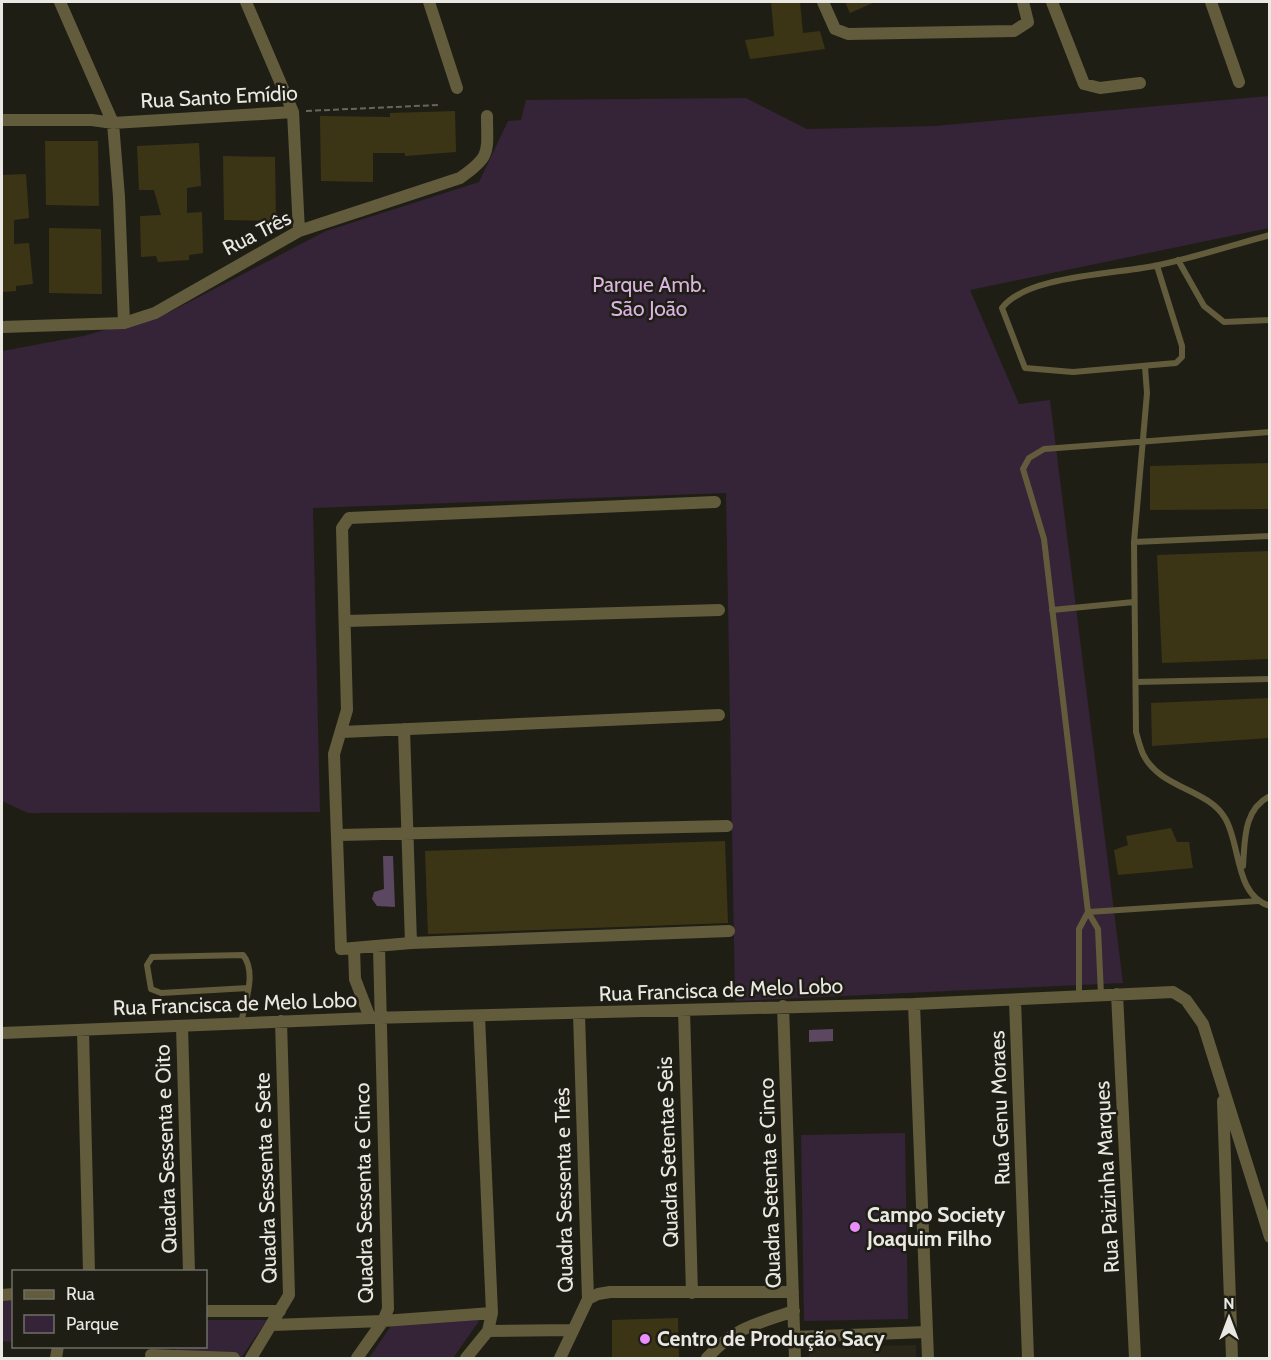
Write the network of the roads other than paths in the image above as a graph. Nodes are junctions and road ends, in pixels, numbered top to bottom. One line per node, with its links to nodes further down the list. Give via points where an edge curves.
1 (60, 2): 14 (street)
2 (246, 2): 11 (street)
3 (429, 2): 10 (street)
4 (823, 2): 5 (street, via 835,29 841,32 1014,31 1028,22)
5 (1023, 2)
6 (1052, 2): 9 (street, via 1084,84 1100,88)
7 (1211, 2): 8 (street)
8 (1239, 82)
9 (1140, 83)
10 (457, 88)
11 (293, 112): 14 (street, Rua Santo Emídio); 15 (street)
12 (487, 116): 15 (street, Rua Três, via 487,148 481,164 460,178)
13 (2, 120): 14 (street, Rua Santo Emídio)
14 (113, 123): 20 (street)
15 (299, 231): 20 (street, Rua Três, via 155,313)
16 (1269, 236): 17 (lane)
17 (1178, 260): 18 (lane); 19 (lane, via 1204,306 1224,322)
18 (1157, 266): 22 (lane, via 1182,357 1176,363); 22 (lane, via 1054,282 1008,299 1002,308 1025,368 1073,372)
19 (1269, 320)
20 (124, 323): 21 (street, Rua Três)
21 (2, 327)
22 (1145, 367): 24 (lane, via 1147,393)
23 (1269, 432): 24 (lane)
24 (1141, 440): 27 (lane); 30 (lane, via 1044,449 1029,458 1023,470 1044,539)
25 (715, 502): 31 (street, via 355,516 342,528)
26 (1269, 536): 27 (lane)
27 (1134, 542): 28 (lane)
28 (1134, 602): 30 (lane); 33 (lane)
29 (719, 610): 31 (street)
30 (1052, 610): 44 (lane)
31 (346, 621): 36 (street, via 346,710)
32 (1269, 679): 33 (lane)
33 (1136, 682): 41 (lane, via 1136,732 1143,754 1153,768 1177,786 1215,804 1227,820)
34 (719, 714): 35 (street)
35 (404, 729): 36 (street); 39 (street)
36 (342, 732): 40 (street, via 334,754)
37 (1269, 796): 41 (lane, via 1254,808 1246,825)
38 (727, 826): 39 (street)
39 (407, 834): 40 (street); 46 (street)
40 (339, 835): 48 (street, via 340,949)
41 (1242, 872): 42 (lane)
42 (1258, 900): 43 (lane); 44 (lane)
43 (1269, 906)
44 (1088, 912): 51 (lane, via 1098,929); 52 (lane, via 1078,929)
45 (729, 932): 46 (street)
46 (411, 944): 47 (street)
47 (379, 946): 48 (street); 59 (street, Quadra Sessenta e Cinco)
48 (354, 948): 59 (street, via 355,979)
49 (248, 988): 49 (lane, via 248,961 237,953 152,957 147,965 151,989 161,993); 61 (lane)
50 (1117, 994): 51 (street, Rua Francisca de Melo Lobo); 65 (street, Rua Francisca de Melo Lobo, via 1173,992 1186,1000 1203,1024); 92 (street, Rua Paizinha Marques)
51 (1101, 995): 52 (street, Rua Francisca de Melo Lobo)
52 (1079, 996): 53 (street, Rua Francisca de Melo Lobo)
53 (1015, 1000): 54 (street, Rua Francisca de Melo Lobo); 91 (street, Rua Genu Moraes)
54 (914, 1004): 55 (street, Rua Francisca de Melo Lobo); 80 (street)
55 (783, 1006): 56 (street, Rua Francisca de Melo Lobo); 69 (street, Quadra Setenta e Cinco)
56 (684, 1010): 57 (street, Rua Francisca de Melo Lobo); 70 (street, Quadra Setentae Seis)
57 (579, 1014): 58 (street, Rua Francisca de Melo Lobo); 71 (street, Quadra Sessenta e Três)
58 (479, 1016): 59 (street, Rua Francisca de Melo Lobo); 75 (street)
59 (375, 1018): 60 (street, Rua Francisca de Melo Lobo); 76 (street, Quadra Sessenta e Cinco, via 388,1309)
60 (281, 1021): 61 (street, Rua Francisca de Melo Lobo); 73 (street, Quadra Sessenta e Sete, via 290,1279 289,1295)
61 (241, 1023): 62 (street, Rua Francisca de Melo Lobo)
62 (182, 1026): 63 (street, Rua Francisca de Melo Lobo); 68 (street, Quadra Sessenta e Oito)
63 (83, 1030): 64 (street, Rua Francisca de Melo Lobo); 67 (street)
64 (2, 1033)
65 (1222, 1085): 66 (street, Rua Francisca de Melo Lobo); 93 (street)
66 (1269, 1237)
67 (89, 1270)
68 (189, 1270)
69 (793, 1292): 70 (street); 74 (street, Quadra Setenta e Cinco)
70 (692, 1293): 71 (street, via 610,1292)
71 (588, 1299): 78 (street, Quadra Sessenta e Três)
72 (207, 1311): 73 (street)
73 (280, 1311): 77 (street, Quadra Sessenta e Sete)
74 (794, 1311): 81 (street, Quadra Setenta e Cinco); 88 (street, via 741,1329 723,1340)
75 (492, 1313): 76 (street); 79 (street)
76 (383, 1321): 77 (street); 85 (street, Quadra Sessenta e Cinco)
77 (272, 1325): 84 (street, Quadra Sessenta e Sete)
78 (572, 1330): 79 (street); 87 (street, Quadra Sessenta e Três)
79 (488, 1331): 86 (street)
80 (927, 1332): 81 (street); 90 (street)
81 (795, 1337): 89 (street, Quadra Setenta e Cinco)
82 (152, 1353): 83 (street)
83 (234, 1359)
84 (251, 1359)
85 (357, 1359)
86 (466, 1359)
87 (560, 1359)
88 (707, 1359)
89 (795, 1359)
90 (928, 1359)
91 (1028, 1359)
92 (1135, 1359)
93 (1232, 1359)

